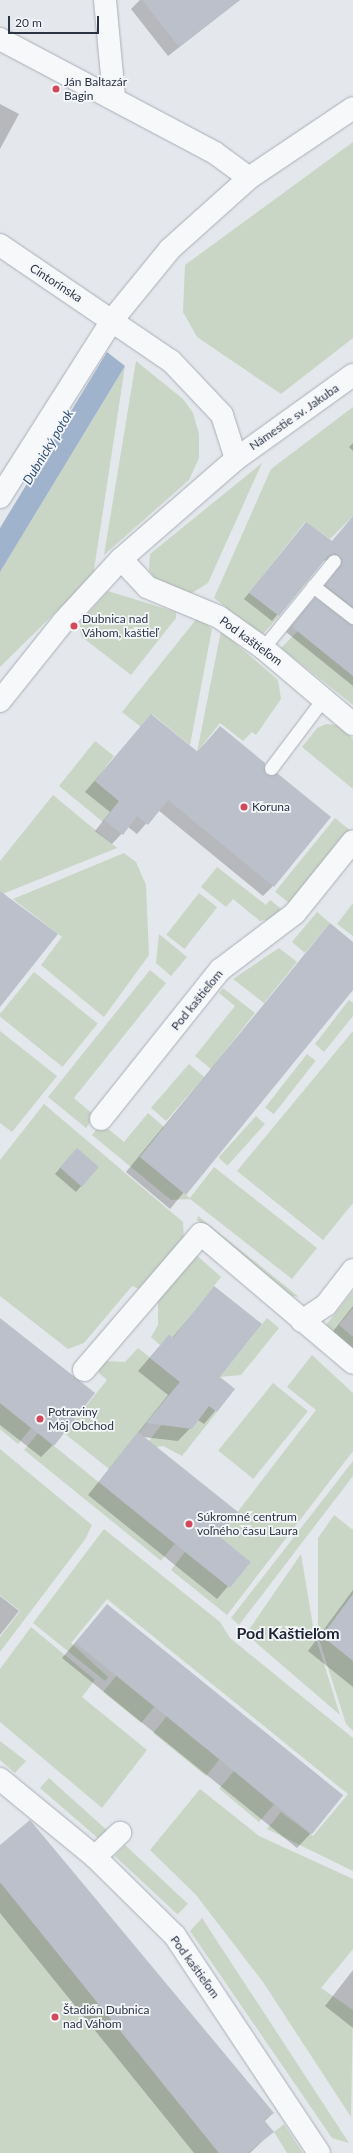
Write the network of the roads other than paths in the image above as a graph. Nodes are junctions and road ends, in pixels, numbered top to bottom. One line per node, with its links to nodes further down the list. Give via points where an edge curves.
1 (105, 0): 3 (street)
2 (0, 39): 3 (street)
3 (114, 97): 5 (street, via 215,153)
4 (353, 108): 5 (street)
5 (249, 178): 7 (street, via 170,249)
6 (0, 245): 7 (street, Cintorínska)
7 (113, 319): 9 (street, Cintorínska, via 171,361 222,415); 10 (street)
8 (353, 375): 9 (street, Námestie sv. Jakuba)
9 (236, 459): 11 (street)
10 (0, 497)
11 (121, 559): 15 (street, Pod kaštieľom, via 147,587 219,617); 17 (street, via 63,622)
12 (334, 561): 13 (lane)
13 (313, 586): 14 (lane); 15 (lane)
14 (353, 617)
15 (263, 648): 16 (street, Pod kaštieľom)
16 (323, 699): 18 (street, Pod kaštieľom); 19 (lane)
17 (0, 702)
18 (353, 724)
19 (271, 768)
20 (353, 841): 21 (street, Pod kaštieľom, via 295,913 220,970)
21 (101, 1119)
22 (353, 1270): 23 (street, via 326,1305)
23 (302, 1321): 24 (street); 25 (street, via 201,1234)
24 (353, 1363)
25 (84, 1370)
26 (0, 1779): 28 (street, Pod kaštieľom)
27 (120, 1834): 28 (street)
28 (95, 1858): 29 (street, Pod kaštieľom, via 175,1936)
29 (319, 2153)

